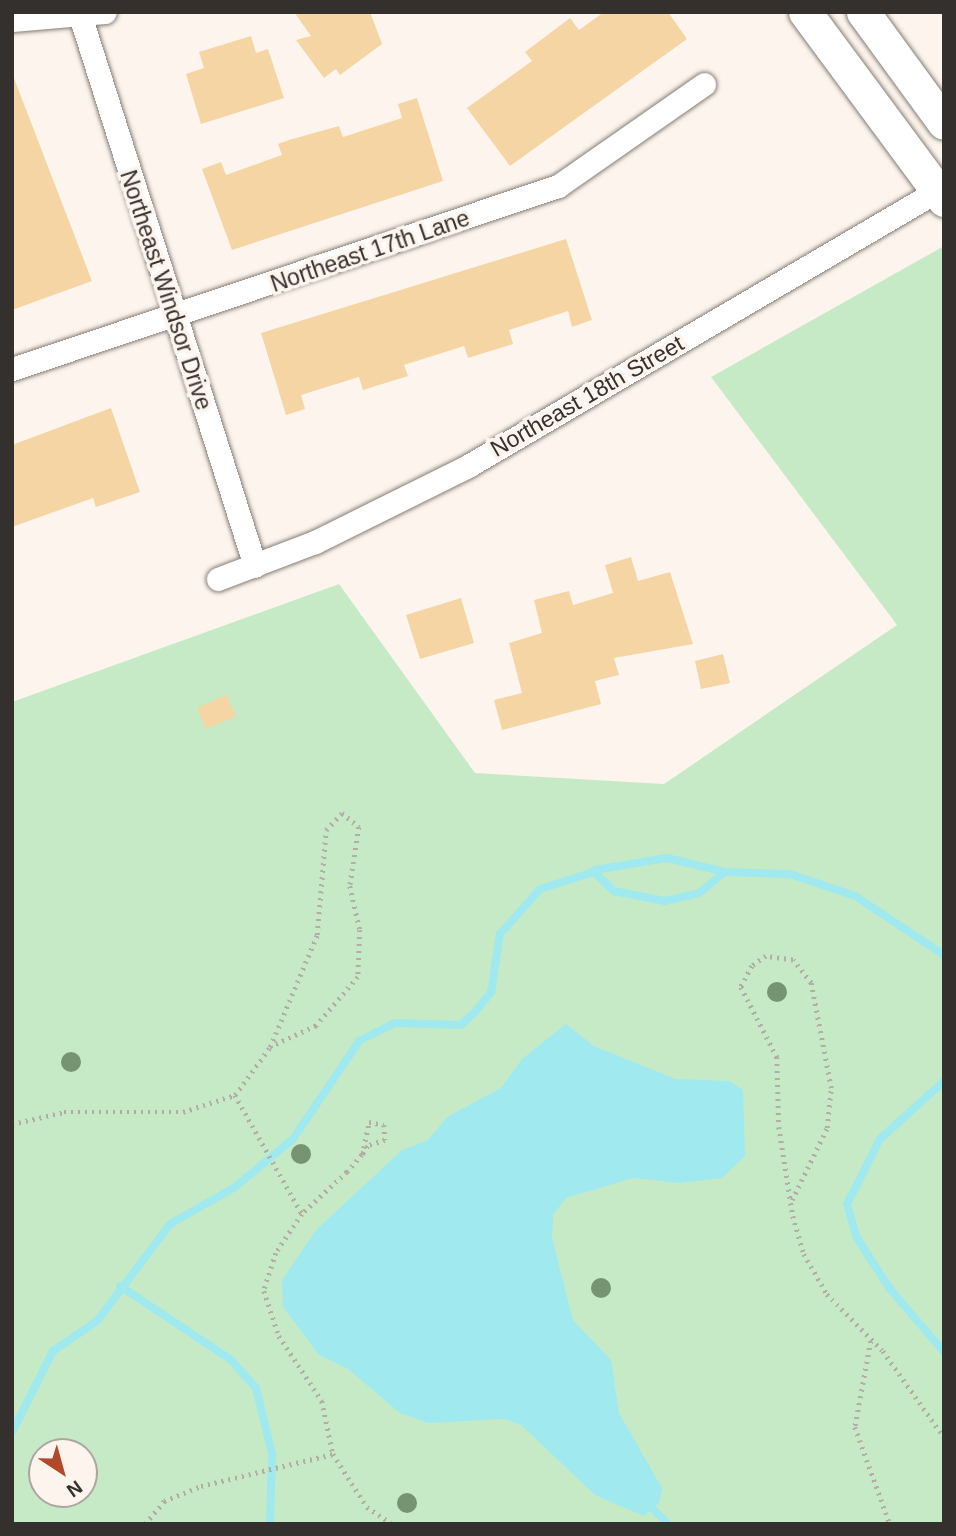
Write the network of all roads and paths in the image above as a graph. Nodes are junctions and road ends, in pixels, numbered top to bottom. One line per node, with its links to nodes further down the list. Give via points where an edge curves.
1 (105, 12): 4 (street)
2 (805, 12): 8 (main road)
3 (863, 12): 7 (main road)
4 (80, 14): 5 (street); 9 (street, Northeast Windsor Drive)
5 (12, 20)
6 (704, 84): 9 (street, Northeast 17th Lane, via 558,186)
7 (944, 122)
8 (941, 193): 11 (street, Northeast 18th Street, via 468,466)
9 (173, 320): 10 (street, Northeast 17th Lane); 11 (street, Northeast Windsor Drive)
10 (12, 369)
11 (256, 566): 12 (street, Northeast 18th Street)
12 (218, 579)
13 (270, 1047): 13 (path, via 317,935 326,830 342,813 359,827 350,886 360,929 358,977 322,1021); 14 (path)
14 (235, 1096): 15 (path, via 183,1112 64,1112); 18 (path)
15 (12, 1124)
16 (362, 1155): 16 (path, via 369,1122 384,1125 385,1140); 18 (path)
17 (792, 1200): 17 (path, via 779,1127 777,1057 741,987 752,966 766,956 793,960 811,983 831,1088 827,1128); 19 (path, via 814,1276)
18 (302, 1214): 21 (path, via 276,1253 264,1291 279,1336 322,1401)
19 (871, 1340): 20 (path); 24 (path, via 855,1427)
20 (944, 1437)
21 (332, 1454): 22 (path, via 163,1501); 23 (path, via 367,1507)
22 (145, 1524)
23 (392, 1524)
24 (890, 1524)

